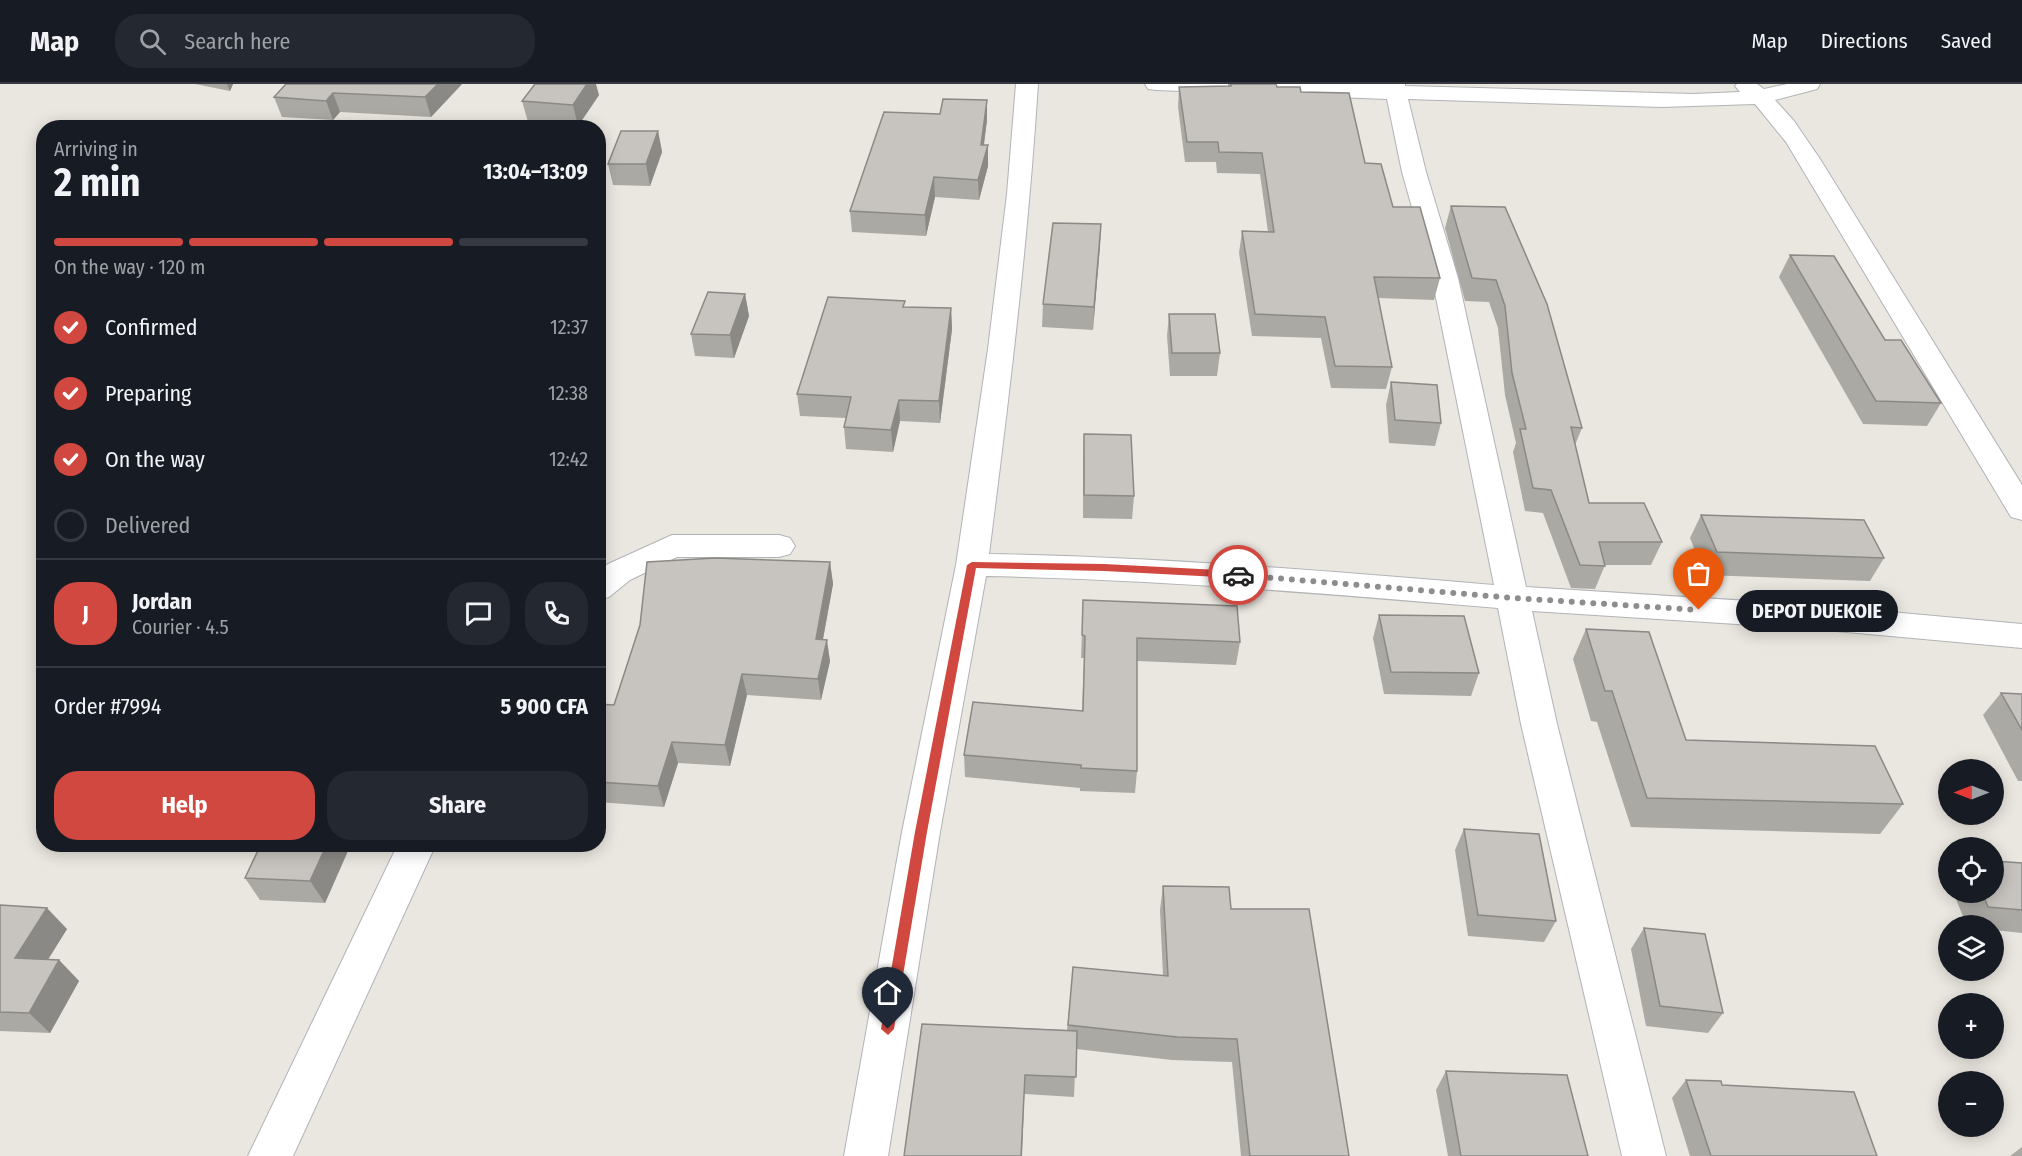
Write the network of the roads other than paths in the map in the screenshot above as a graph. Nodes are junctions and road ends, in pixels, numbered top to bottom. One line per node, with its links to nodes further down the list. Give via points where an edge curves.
1 (1027, 84): 8 (street, via 1002,349)
2 (1156, 84): 4 (street)
3 (1809, 84): 5 (street, via 1791,91)
4 (1395, 89): 5 (street, via 1690,100); 10 (street, via 1445,278)
5 (1753, 90): 6 (street, via 1794,139)
6 (2022, 510)
7 (779, 546): 9 (street, via 672,546)
8 (972, 565): 10 (street, via 1215,573); 14 (street)
9 (606, 583)
10 (1514, 598): 11 (street, via 1814,617); 15 (street, via 1539,724)
11 (2022, 636)
12 (413, 852): 13 (street)
13 (270, 1156)
14 (866, 1156)
15 (1644, 1156)

